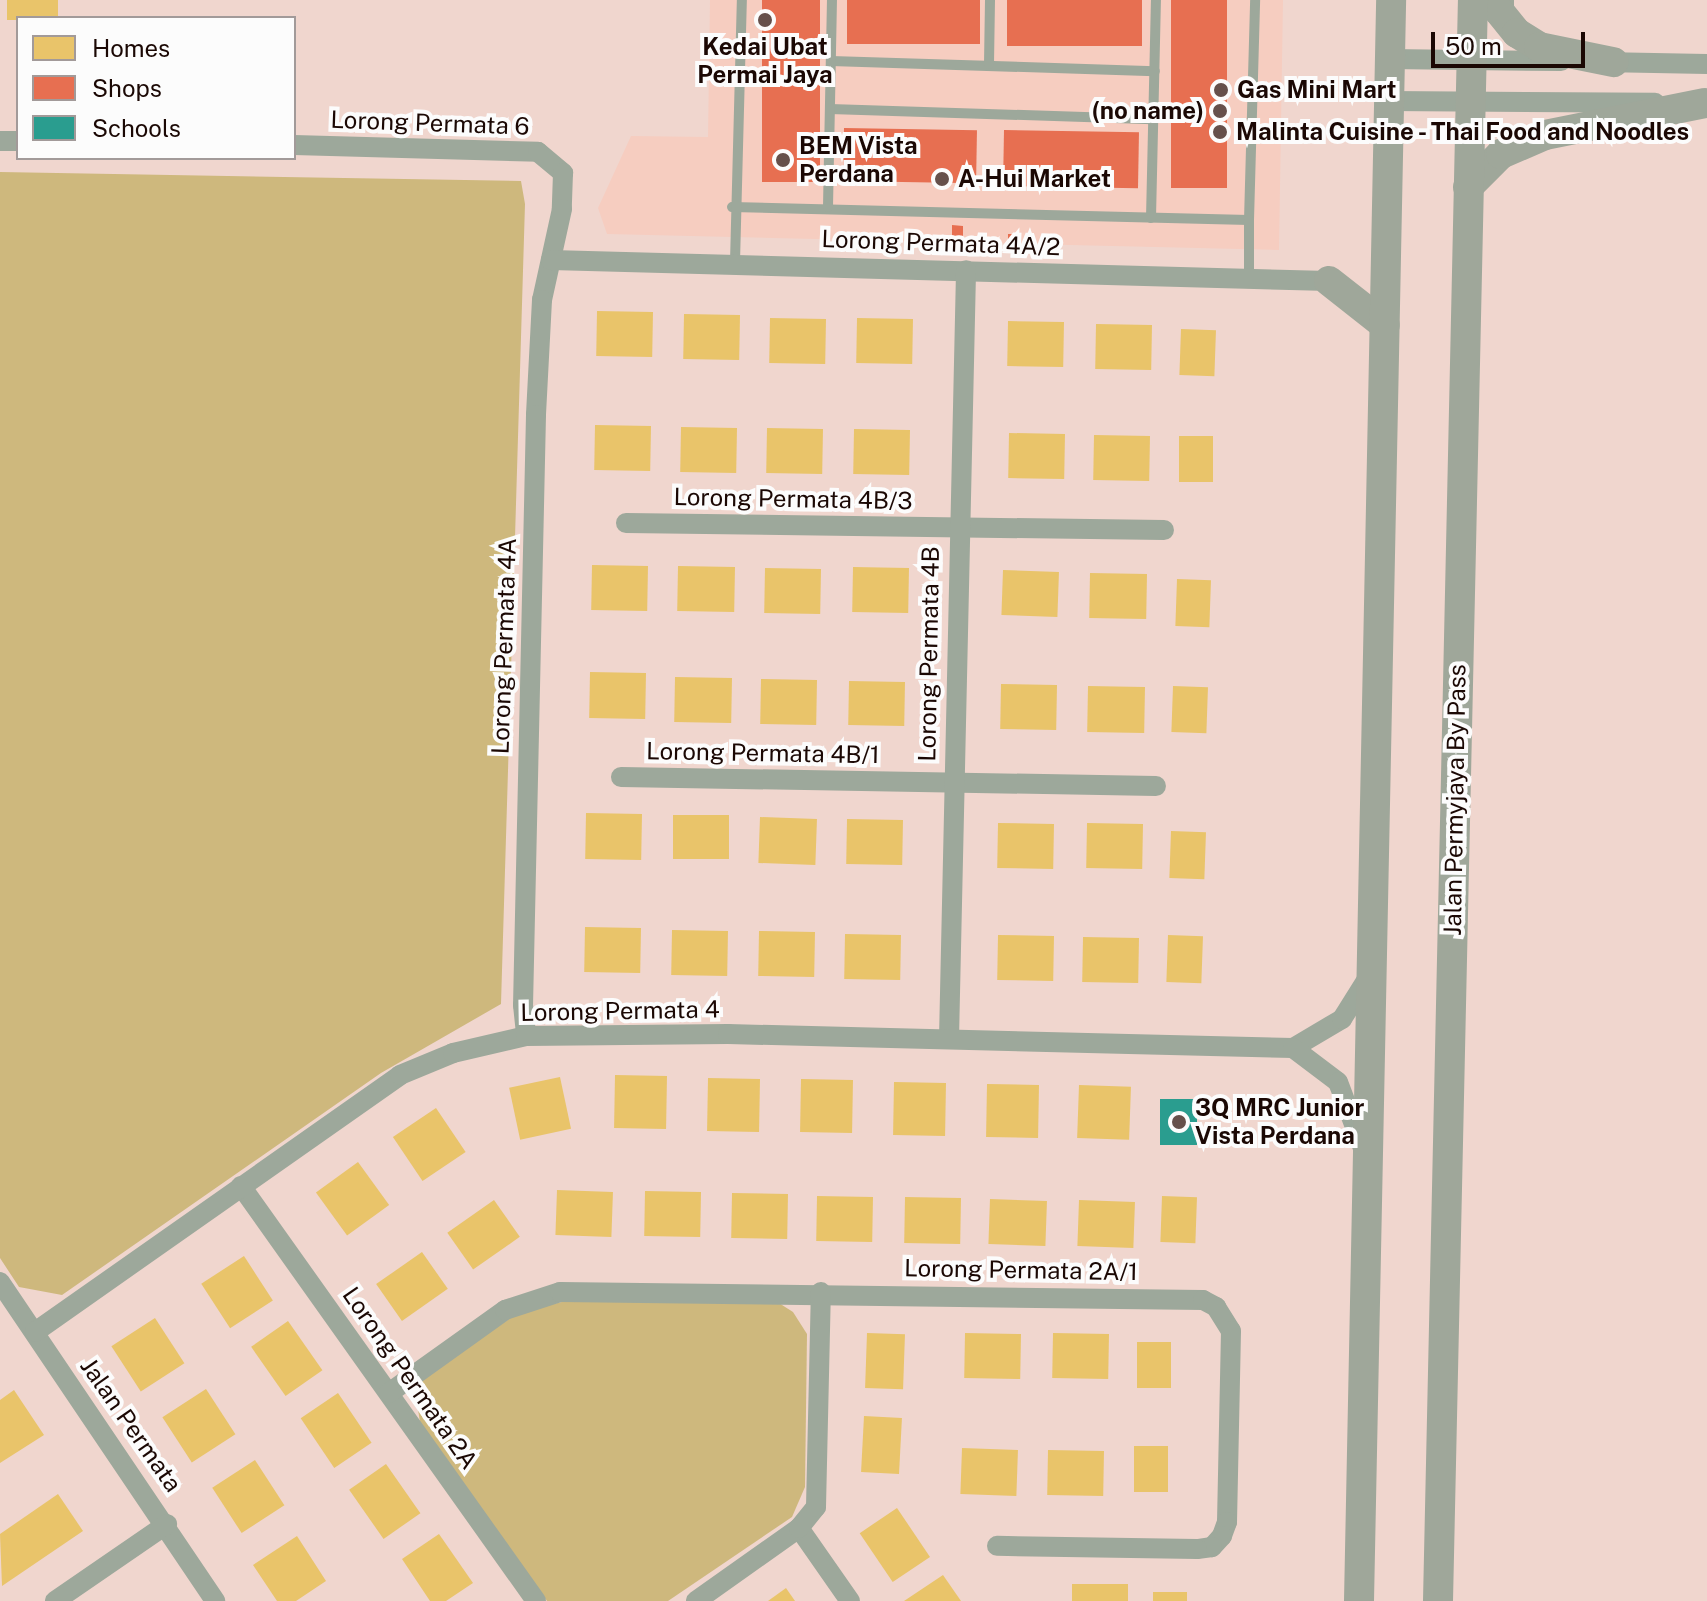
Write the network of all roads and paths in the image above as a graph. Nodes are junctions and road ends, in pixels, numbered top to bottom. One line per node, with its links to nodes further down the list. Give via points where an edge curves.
1 (742, 0): 23 (lane)
2 (832, 0): 10 (lane)
3 (990, 0): 13 (lane)
4 (1156, 0): 15 (lane)
5 (1255, 0): 26 (lane)
6 (1391, 0): 9 (main road)
7 (1473, 0): 11 (main road, Jalan Permyjaya By Pass)
8 (1499, 0): 12 (main road, via 1499,11 1517,33 1539,47)
9 (1389, 59): 11 (street); 16 (main road)
10 (831, 61): 13 (lane); 19 (lane)
11 (1471, 61): 12 (street); 17 (main road, Jalan Permyjaya By Pass)
12 (1613, 62): 14 (street)
13 (989, 64): 15 (lane)
14 (1707, 64)
15 (1155, 71): 20 (lane)
16 (1388, 101): 17 (street); 32 (main road)
17 (1470, 103): 18 (street); 22 (main road, Jalan Permyjaya By Pass)
18 (1706, 103): 22 (main road, via 1545,135 1501,154)
19 (830, 109): 20 (lane); 24 (lane)
20 (1153, 119): 25 (lane)
21 (296, 145): 27 (street, Lorong Permata 6, via 507,149 549,156 563,173 565,185)
22 (1468, 187): 58 (main road, Jalan Permyjaya By Pass)
23 (732, 207): 24 (lane); 28 (lane)
24 (828, 207): 25 (lane)
25 (1151, 218): 26 (lane)
26 (1249, 220): 30 (lane)
27 (551, 260): 28 (street, Lorong Permata 4A/2); 40 (street, Lorong Permata 4A, via 542,300 536,415)
28 (735, 262): 29 (street, Lorong Permata 4A/2)
29 (966, 270): 30 (street, Lorong Permata 4A/2); 34 (street, Lorong Permata 4B)
30 (1249, 278): 31 (street, Lorong Permata 4A/2)
31 (1329, 281): 32 (main road)
32 (1385, 325): 39 (main road)
33 (626, 523): 34 (street, Lorong Permata 4B/3)
34 (958, 527): 35 (street, Lorong Permata 4B/3); 37 (street, Lorong Permata 4B)
35 (1164, 530)
36 (621, 777): 37 (street, Lorong Permata 4B/1)
37 (952, 783): 38 (street, Lorong Permata 4B/1); 41 (street, Lorong Permata 4B)
38 (1156, 786)
39 (1372, 972): 42 (street, via 1342,1019); 43 (main road)
40 (526, 1036): 41 (street, Lorong Permata 4); 44 (street, Lorong Permata 4, via 453,1053 400,1075)
41 (949, 1039): 42 (street, Lorong Permata 4)
42 (1293, 1048): 43 (street, via 1338,1082)
43 (1368, 1159): 57 (main road)
44 (241, 1186): 47 (street, Lorong Permata 4); 48 (street, Lorong Permata 2A)
45 (0, 1282): 47 (street, Jalan Permata)
46 (821, 1292): 48 (street, Lorong Permata 2A/1, via 542,1294 496,1315); 50 (street, via 819,1495); 51 (street, Lorong Permata 2A/1, via 1203,1300 1225,1316 1231,1331 1227,1522 1212,1547)
47 (35, 1332): 49 (street, Jalan Permata)
48 (389, 1393): 54 (street, Lorong Permata 2A)
49 (167, 1524): 52 (street); 53 (street, Jalan Permata)
50 (799, 1528): 55 (street); 56 (street)
51 (997, 1546)
52 (55, 1601)
53 (215, 1601)
54 (536, 1601)
55 (696, 1601)
56 (850, 1601)
57 (1359, 1601)
58 (1438, 1601)

